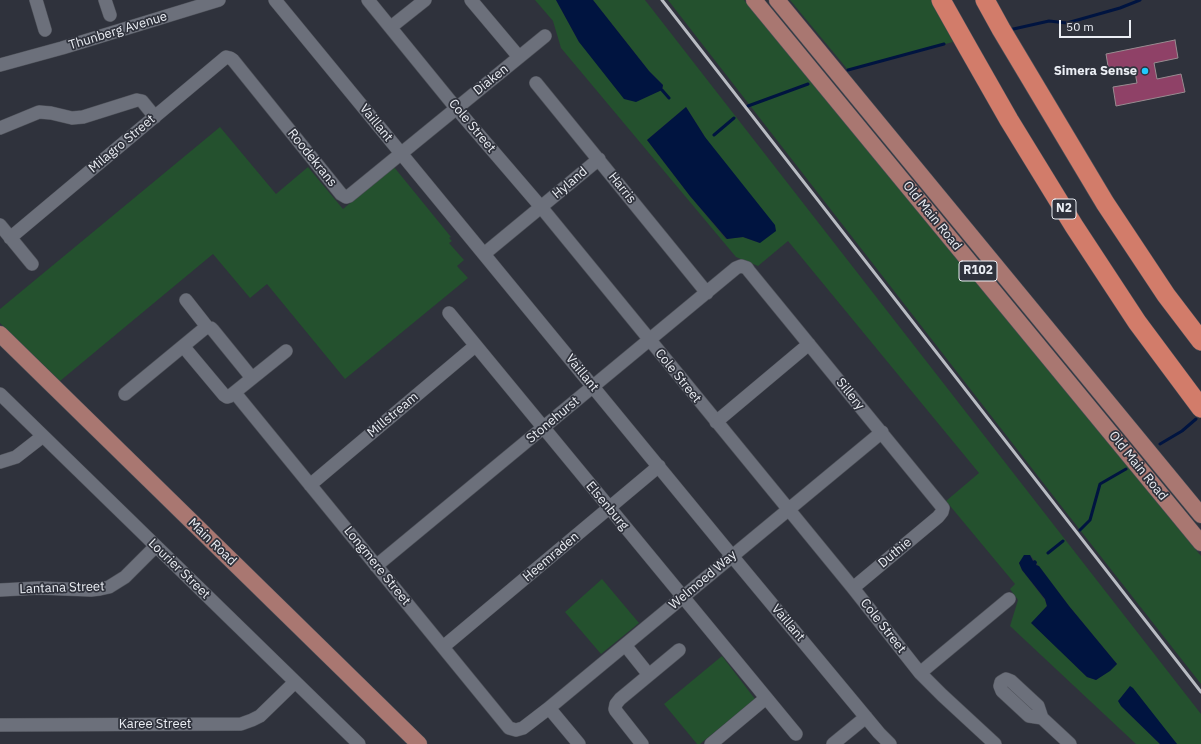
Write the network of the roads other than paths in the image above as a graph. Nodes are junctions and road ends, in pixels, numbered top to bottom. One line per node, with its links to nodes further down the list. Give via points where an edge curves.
1 (36, 0): 14 (street)
2 (105, 0): 12 (street)
3 (219, 0): 18 (street, Thunberg Avenue, via 62,48 35,62)
4 (275, 0): 26 (street, Vaillant)
5 (368, 0): 13 (street, Cole Street)
6 (425, 0): 13 (street)
7 (471, 0): 16 (street)
8 (754, 0): 62 (main road, Old Main Road / R102)
9 (777, 0): 60 (main road, Old Main Road / R102)
10 (941, 0): 50 (highway, N2, via 1009,120 1074,226 1137,322)
11 (985, 0): 40 (highway, via 1105,203)
12 (110, 15)
13 (391, 27): 23 (street, Cole Street)
14 (45, 30)
15 (545, 36): 16 (street, Diaken)
16 (519, 57): 23 (street, Diaken)
17 (0, 60): 18 (street, Thunberg Avenue)
18 (16, 61): 20 (street, Thunberg Avenue); 21 (street, Thunberg Avenue)
19 (235, 63): 24 (street, Milagro Street, via 230,58 224,58); 26 (street, Roodekrans, via 345,197)
20 (0, 65)
21 (0, 72)
22 (536, 83): 27 (street, Harris)
23 (456, 108): 26 (street, Diaken); 28 (street, Cole Street)
24 (155, 117): 25 (street, via 137,100 83,117 72,118 39,112); 30 (street, Milagro Street)
25 (0, 128)
26 (401, 153): 31 (street, Vaillant)
27 (599, 159): 28 (street, Hyland); 34 (street, Harris)
28 (540, 207): 31 (street, Hyland); 39 (street, Cole Street)
29 (0, 225): 30 (street)
30 (10, 238): 32 (street)
31 (484, 254): 46 (street, Vaillant)
32 (32, 264)
33 (749, 271): 34 (street, Stonehurst, via 738,266); 41 (street, Sillery)
34 (707, 293): 39 (street, Stonehurst)
35 (186, 300): 37 (street)
36 (449, 313): 43 (street, Elsenburg)
37 (208, 328): 42 (street, via 203,329); 45 (street, via 213,330)
38 (2, 336): 84 (main road, Main Road)
39 (649, 341): 46 (street, Stonehurst); 51 (street, Cole Street)
40 (1201, 341)
41 (810, 344): 51 (street); 53 (street, Sillery)
42 (184, 346): 47 (street, via 224,395 228,397); 49 (street)
43 (475, 346): 52 (street, Elsenburg); 57 (street, Millstream)
44 (286, 351): 45 (street)
45 (252, 378): 47 (street)
46 (593, 386): 52 (street, Stonehurst); 56 (street, Vaillant)
47 (235, 393): 57 (street, Longmere Street)
48 (0, 394): 54 (street, Lourier Street)
49 (125, 394)
50 (1201, 408)
51 (716, 422): 59 (street, Cole Street)
52 (543, 428): 58 (street, Elsenburg); 65 (street, Stonehurst)
53 (882, 432): 59 (street, Welmoed Way); 61 (street, Sillery, via 941,505 943,510)
54 (42, 436): 55 (street, via 16,457); 63 (street, Lourier Street)
55 (0, 462)
56 (659, 466): 58 (street, Heemraden); 64 (street, Vaillant)
57 (310, 485): 65 (street, Longmere Street)
58 (609, 508): 68 (street, Elsenburg); 71 (street, Heemraden)
59 (788, 510): 64 (street, Welmoed Way); 66 (street, Cole Street)
60 (1201, 515)
61 (938, 518): 66 (street, Duthie)
62 (1201, 543)
63 (156, 546): 67 (street, Lantana Street, via 125,577 109,587 91,590); 75 (street, Lourier Street)
64 (732, 556): 68 (street, Welmoed Way); 78 (street, Vaillant)
65 (376, 566): 71 (street, Longmere Street)
66 (853, 588): 73 (street, Cole Street)
67 (0, 590)
68 (683, 597): 70 (street, Welmoed Way); 76 (street, Elsenburg)
69 (1009, 599): 73 (street)
70 (625, 645): 74 (street); 77 (street, Welmoed Way)
71 (443, 647): 81 (street, Longmere Street, via 509,728)
72 (679, 650): 74 (street)
73 (920, 673): 90 (street, Cole Street)
74 (649, 675): 86 (street, via 617,701 615,706 616,711)
75 (295, 682): 80 (street, Karee Street, via 260,716 241,724); 83 (street, Lourier Street)
76 (766, 698): 82 (street, Elsenburg); 87 (street)
77 (549, 708): 81 (street, Welmoed Way); 85 (street)
78 (866, 717): 88 (street); 89 (street, Vaillant)
79 (1042, 718): 91 (street)
80 (0, 725)
81 (523, 728)
82 (796, 734)
83 (359, 744)
84 (419, 744)
85 (579, 744)
86 (642, 744)
87 (710, 744)
88 (833, 744)
89 (890, 744)
90 (995, 744)
91 (1070, 744)

